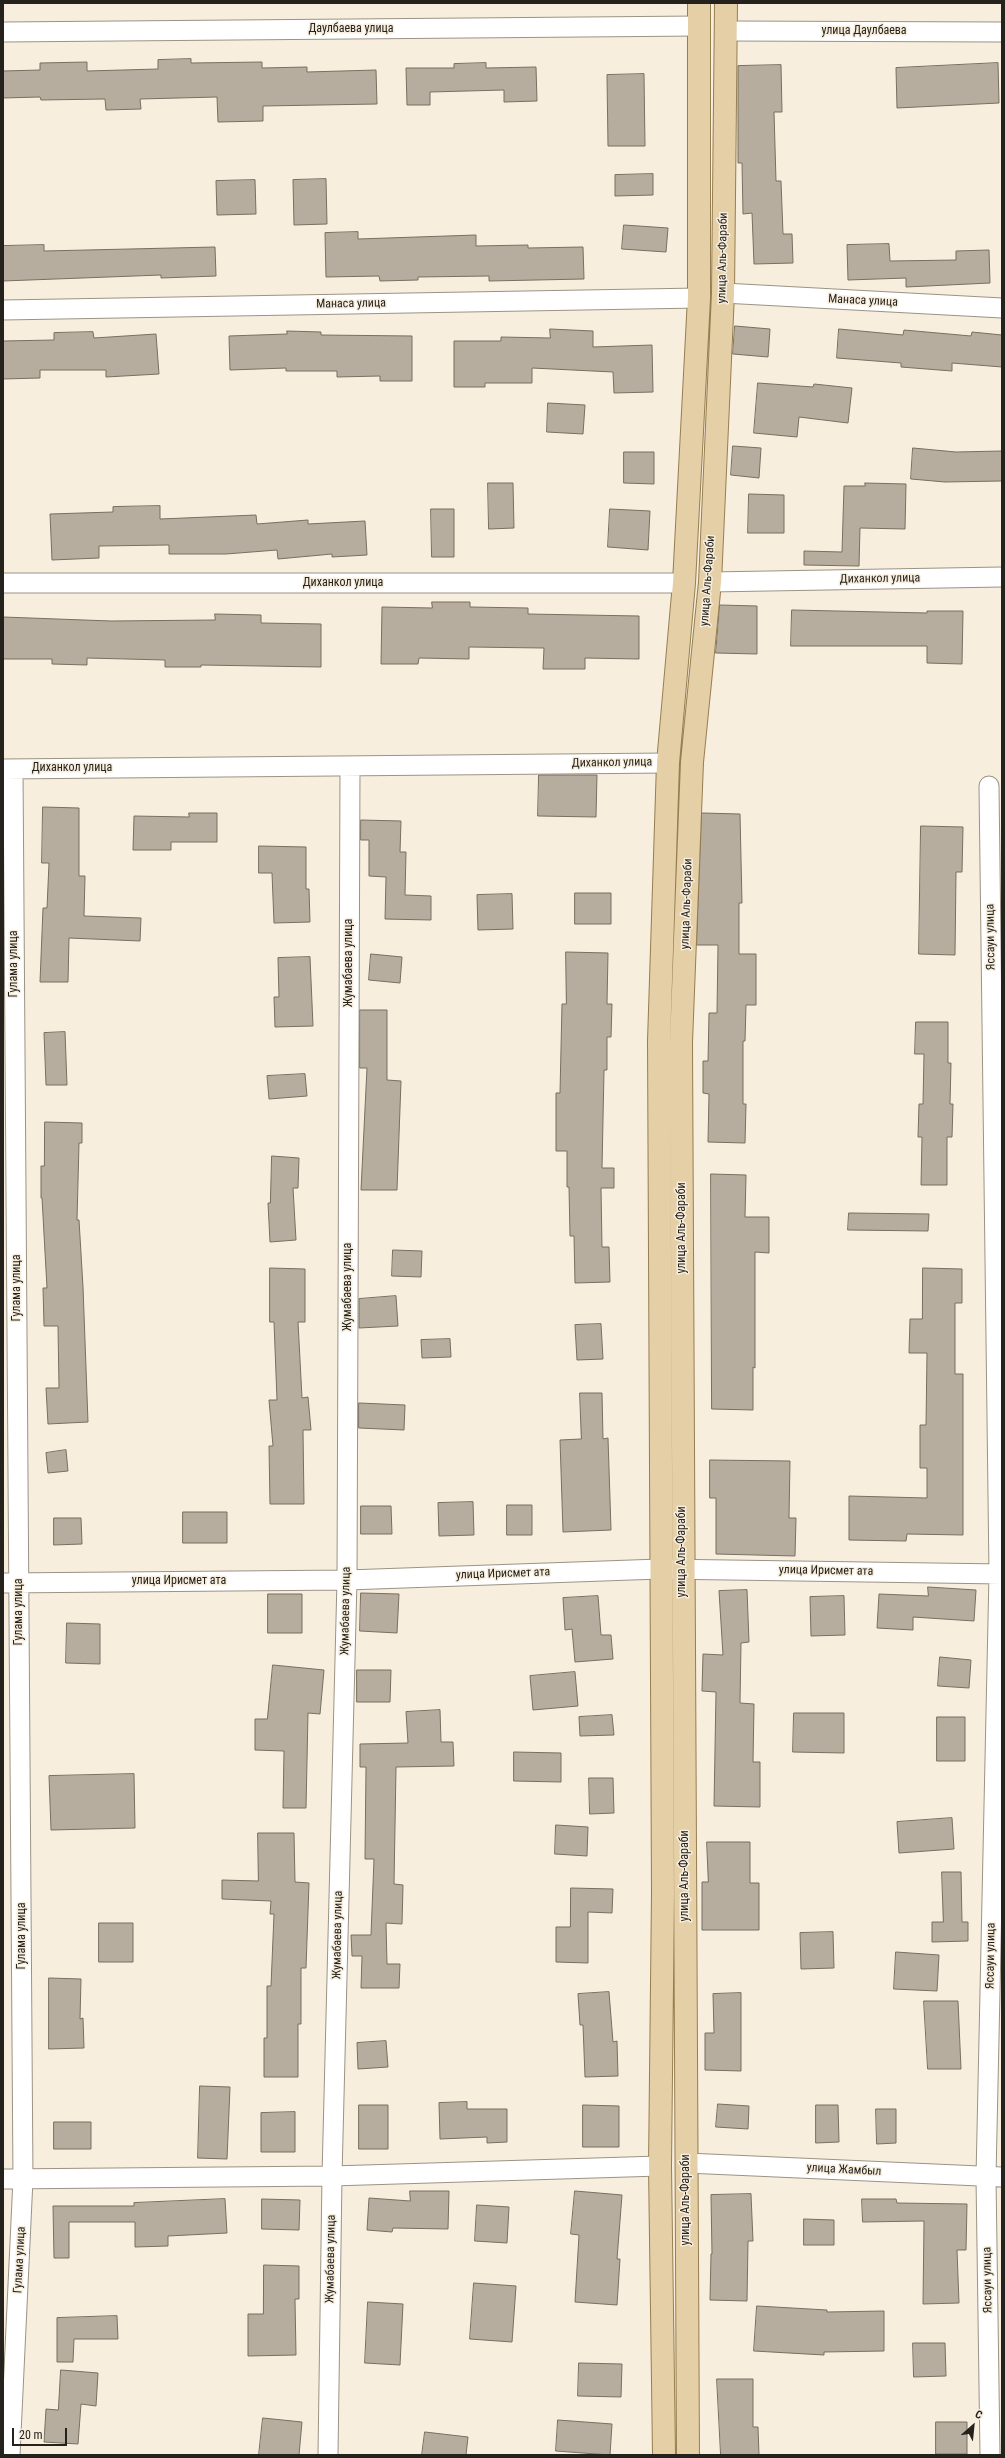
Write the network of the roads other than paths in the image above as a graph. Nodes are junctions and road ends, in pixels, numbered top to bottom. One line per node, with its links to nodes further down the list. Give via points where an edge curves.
1 (698, 3): 3 (main road, улица Аль-Фараби)
2 (726, 3): 4 (main road, улица Аль-Фараби)
3 (699, 26): 5 (street, Даулбаева улица); 8 (main road, улица Аль-Фараби)
4 (726, 31): 6 (street, улица Даулбаева); 7 (main road, улица Аль-Фараби)
5 (3, 32)
6 (1002, 32)
7 (723, 293): 9 (street, Манаса улица); 12 (main road, улица Аль-Фараби)
8 (699, 298): 10 (street, Манаса улица); 14 (main road, улица Аль-Фараби)
9 (1002, 308)
10 (3, 310)
11 (1002, 577): 12 (street, Диханкол улица)
12 (710, 582): 20 (main road, улица Аль-Фараби, via 692,762 682,1042)
13 (3, 583): 14 (street, Диханкол улица)
14 (684, 583): 15 (main road, улица Аль-Фараби)
15 (668, 763): 16 (street, Диханкол улица); 19 (main road, улица Аль-Фараби, via 659,1041)
16 (350, 767): 17 (street, Диханкол улица); 22 (street, Жумабаева улица)
17 (8, 769): 23 (street, Гулама улица)
18 (989, 786): 21 (street, Яссауи улица)
19 (660, 1568): 20 (street, улица Ирисмет ата); 22 (street, улица Ирисмет ата); 25 (main road, улица Аль-Фараби, via 663,1893)
20 (682, 1569): 21 (street, улица Ирисмет ата); 24 (main road, улица Аль-Фараби)
21 (1000, 1574): 27 (street, Яссауи улица)
22 (346, 1580): 23 (street, улица Ирисмет ата); 26 (street, Жумабаева улица)
23 (11, 1582): 29 (street, Гулама улица)
24 (686, 2163): 27 (street, улица Жамбыл); 33 (main road, улица Аль-Фараби)
25 (660, 2166): 26 (street); 32 (main road, улица Аль-Фараби)
26 (332, 2176): 29 (street); 31 (street, Жумабаева улица)
27 (994, 2177): 34 (street, Яссауи улица)
28 (3, 2179): 29 (street)
29 (24, 2179): 30 (street, Гулама улица)
30 (10, 2455)
31 (328, 2455)
32 (664, 2455)
33 (688, 2455)
34 (990, 2455)

